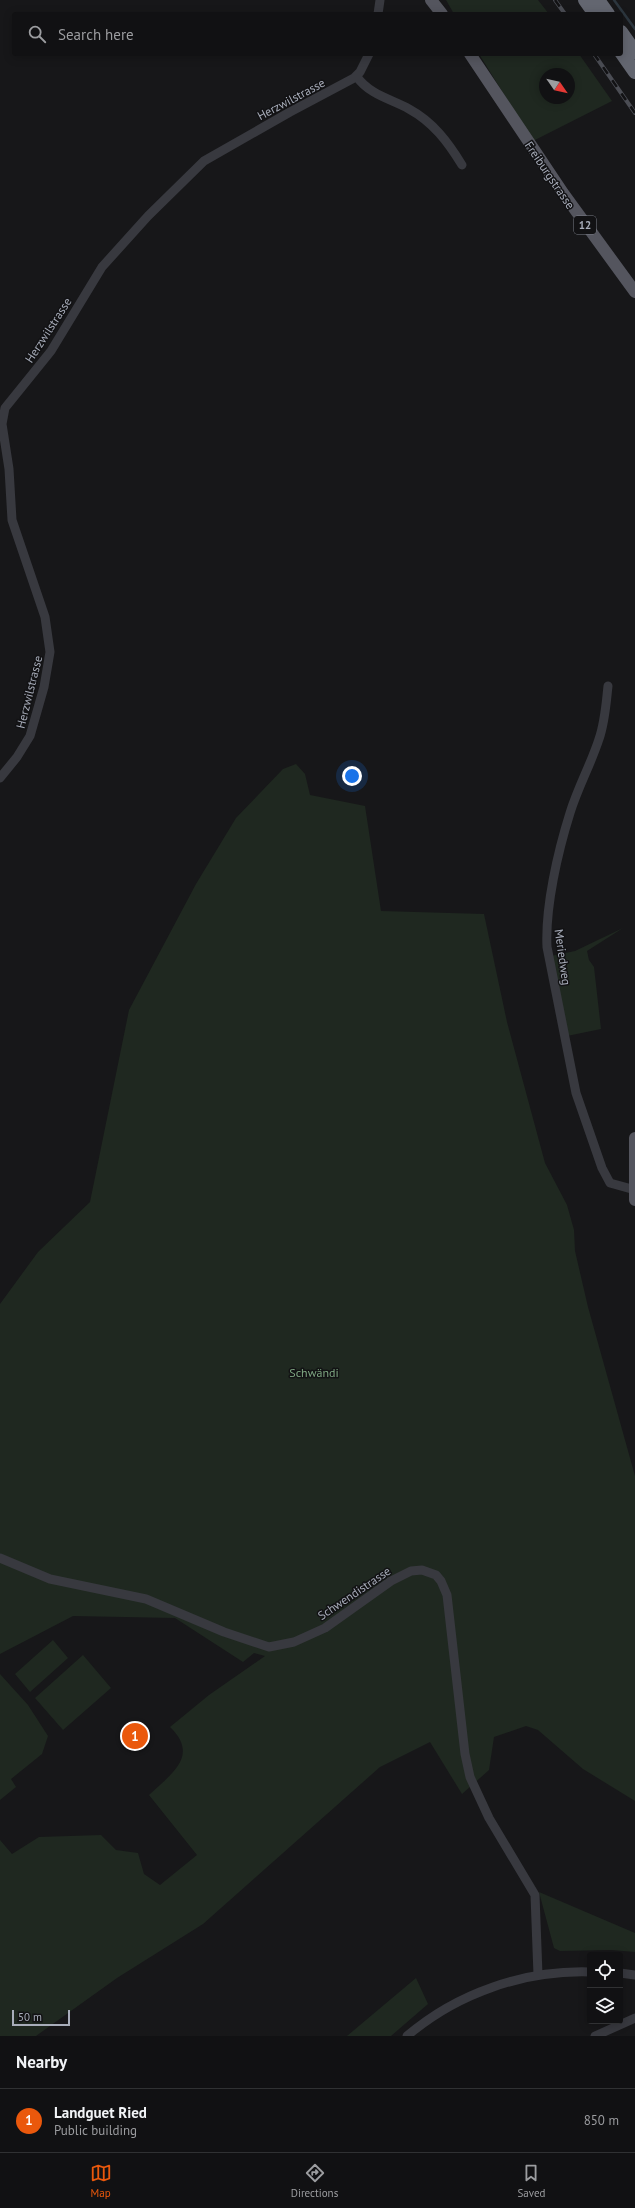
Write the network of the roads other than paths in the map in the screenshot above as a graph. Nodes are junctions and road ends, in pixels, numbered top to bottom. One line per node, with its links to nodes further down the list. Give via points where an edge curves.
1 (380, 0): 5 (street)
2 (431, 0): 6 (main road)
3 (585, 0): 7 (highway)
4 (598, 0): 8 (highway)
5 (378, 12)
6 (440, 12)
7 (594, 12)
8 (607, 12)
9 (623, 35): 10 (highway)
10 (635, 52)
11 (623, 55): 14 (highway)
12 (368, 56): 15 (street)
13 (471, 56): 17 (main road, Freiburgstrasse / 12, via 563,193)
14 (635, 72)
15 (356, 77): 16 (street, via 373,92 430,123); 19 (street, Herzwilstrasse, via 204,161 104,264 51,351 5,408 2,424 9,469 12,520 45,617 50,652 43,694 30,736)
16 (462, 165)
17 (635, 292)
18 (608, 686): 21 (street, Meriedweg, via 601,734 570,813 561,848 546,927 547,947 571,1075 599,1160 610,1183)
19 (0, 778)
20 (635, 1138): 21 (main road)
21 (635, 1194)
22 (0, 1558): 25 (street, Schwendistrasse, via 50,1579 146,1599 224,1632 269,1647 294,1642 325,1628 405,1573 422,1570 436,1576 441,1581 446,1595 460,1721 470,1777 489,1818 532,1888 537,1902)
23 (587, 1972): 25 (street)
24 (623, 1973): 26 (street)
25 (538, 1975): 28 (street, via 468,1997 435,2015)
26 (635, 1975)
27 (635, 2018): 29 (street)
28 (406, 2036)
29 (596, 2036)

